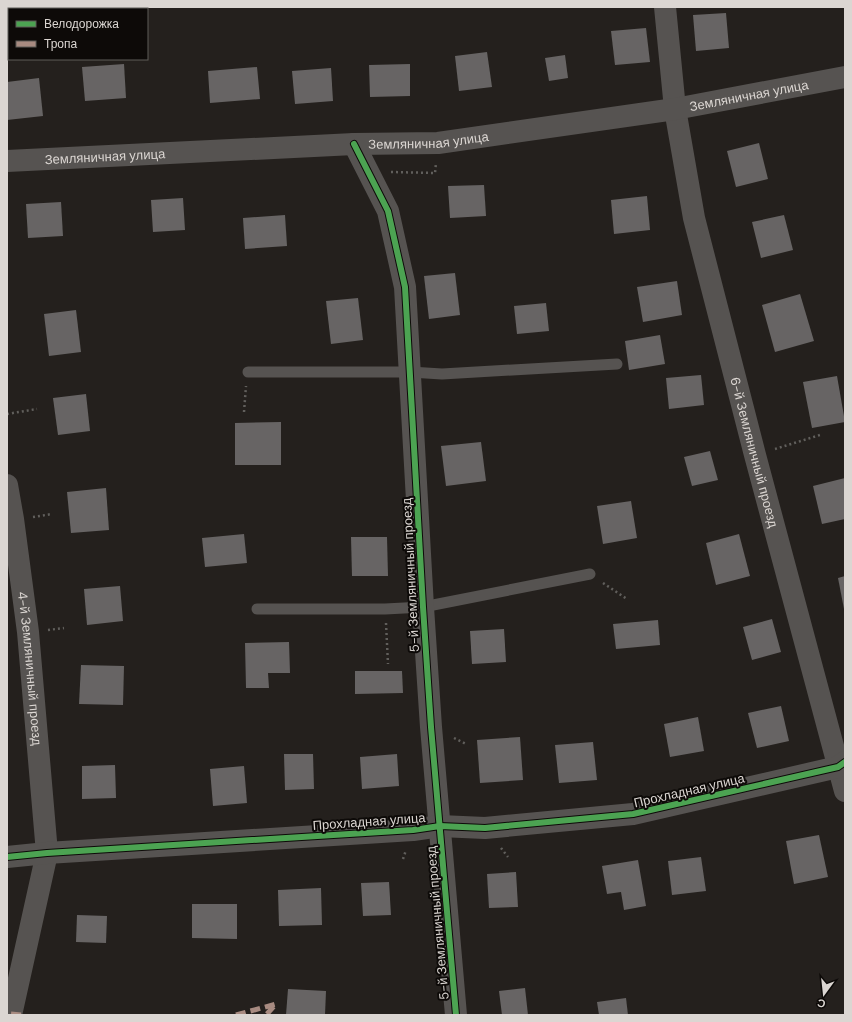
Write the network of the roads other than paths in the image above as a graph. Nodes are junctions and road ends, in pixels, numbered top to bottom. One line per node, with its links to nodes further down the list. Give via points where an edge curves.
1 (665, 7): 3 (street, 6-й Земляничный проезд)
2 (845, 76): 3 (street, Земляничная улица)
3 (675, 109): 4 (street, Земляничная улица, via 438,143); 13 (street, 6-й Земляничный проезд, via 694,218 755,455)
4 (354, 144): 5 (street, Земляничная улица); 8 (street, 5-й Земляничный проезд, via 388,211 405,287)
5 (7, 161)
6 (617, 364): 8 (lane, via 442,374)
7 (248, 372): 8 (lane)
8 (410, 372): 11 (street, 5-й Земляничный проезд)
9 (7, 485): 16 (street, 4-й Земляничный проезд, via 28,632)
10 (590, 574): 11 (lane)
11 (423, 607): 12 (lane); 15 (street, 5-й Земляничный проезд)
12 (257, 609)
13 (842, 765): 14 (street, 6-й Земляничный проезд); 15 (street, Прохладная улица, via 633,814 484,828)
14 (845, 792)
15 (440, 826): 16 (street, Прохладная улица, via 413,830); 19 (street, 5-й Земляничный проезд)
16 (46, 853): 17 (street, Прохладная улица); 18 (street, 4-й Земляничный проезд)
17 (7, 857)
18 (11, 1015)
19 (456, 1015)

